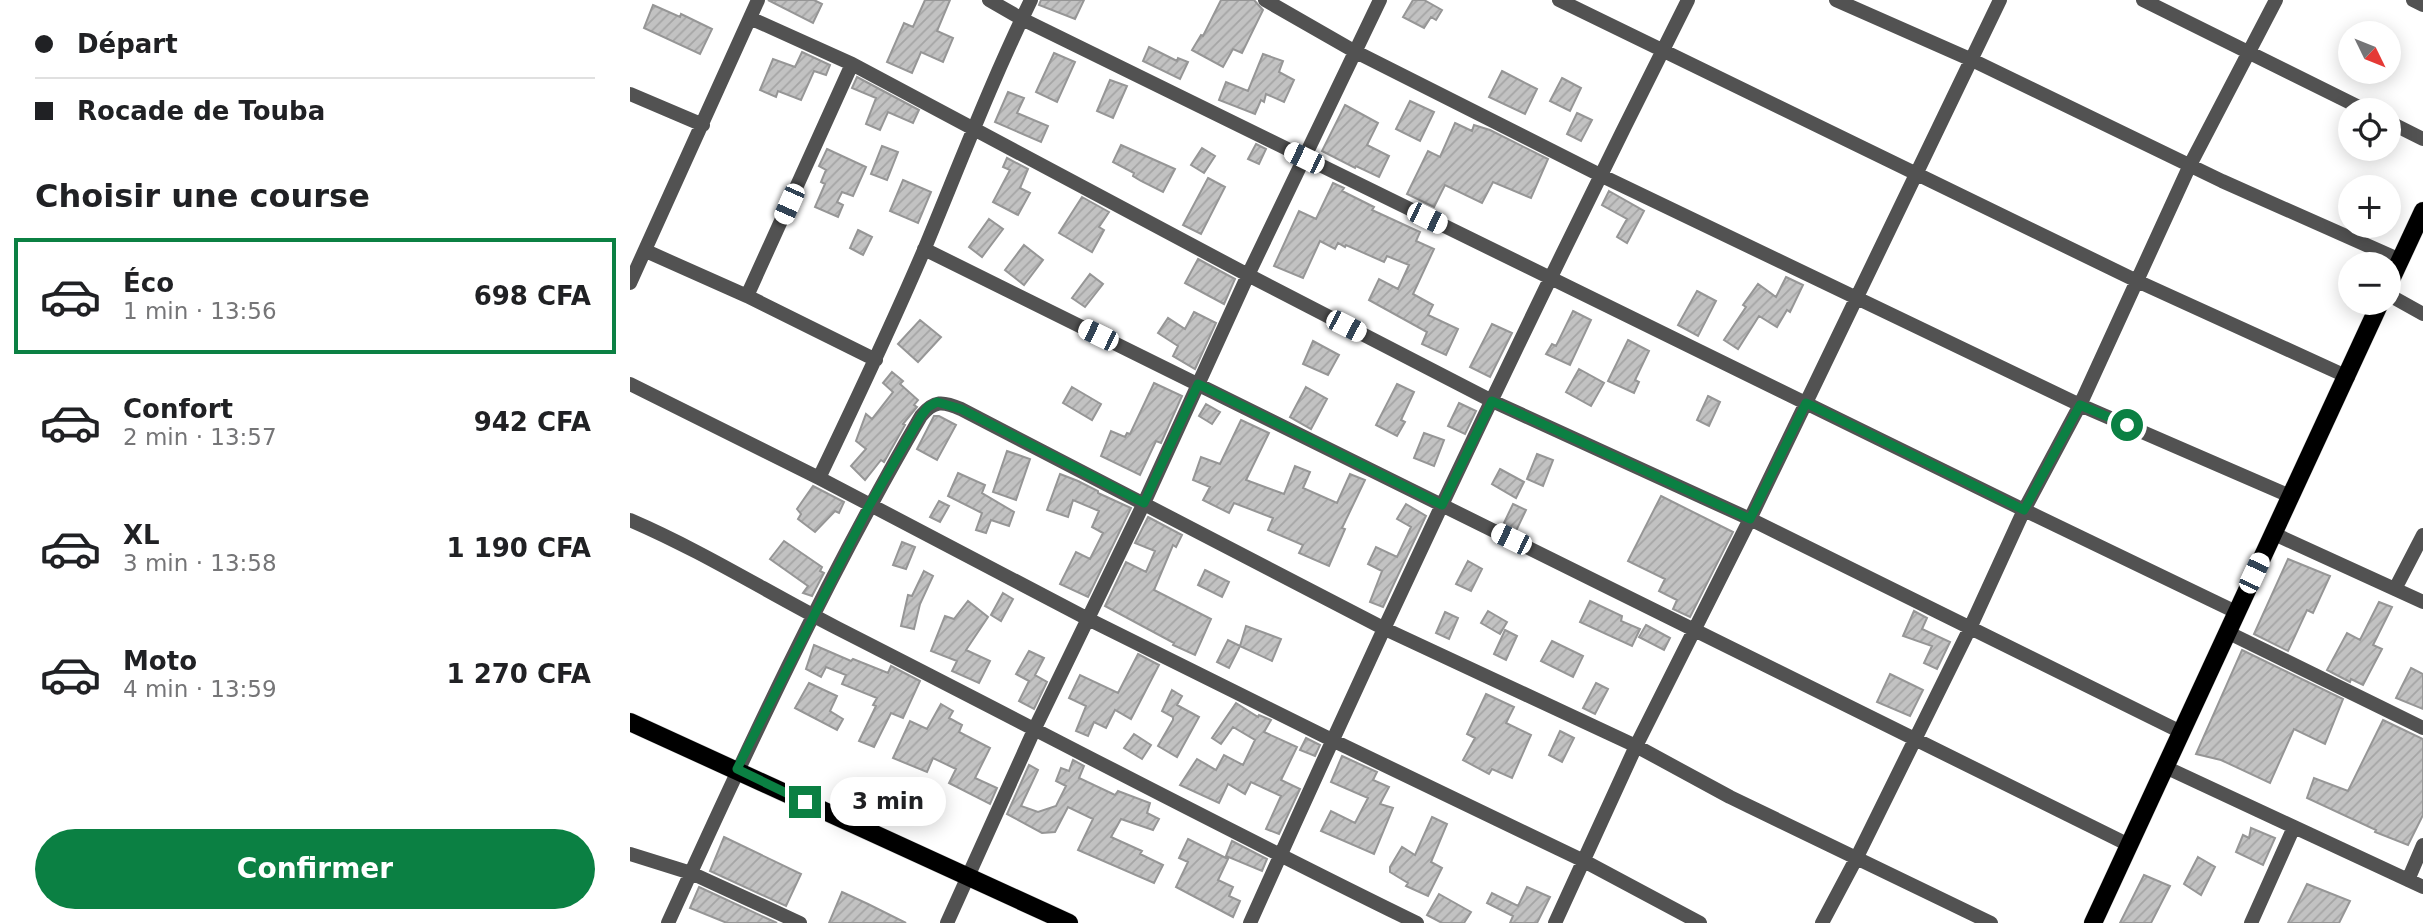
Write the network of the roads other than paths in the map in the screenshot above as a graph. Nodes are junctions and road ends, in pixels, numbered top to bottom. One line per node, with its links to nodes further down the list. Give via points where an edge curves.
1 (758, 0): 14 (street)
2 (989, 0): 15 (street)
3 (1031, 0): 15 (street)
4 (1265, 0): 17 (street)
5 (1380, 0): 17 (street)
6 (1559, 0): 16 (street)
7 (1688, 0): 16 (street)
8 (1836, 0): 19 (street)
9 (2000, 0): 19 (street)
10 (2143, 0): 18 (street)
11 (2276, 0): 18 (street)
12 (2413, 0): 13 (street)
13 (2423, 5)
14 (750, 18): 20 (street); 23 (street)
15 (1022, 19): 24 (street); 27 (street)
16 (1662, 50): 29 (street); 30 (street)
17 (1354, 51): 27 (street); 30 (street)
18 (2249, 52): 22 (street); 28 (street)
19 (1972, 60): 28 (street); 29 (street)
20 (852, 64): 24 (street); 40 (street)
21 (630, 94): 23 (street)
22 (2341, 98)
23 (703, 125): 33 (street)
24 (972, 128): 32 (street); 36 (street)
25 (2401, 128): 26 (street)
26 (2423, 139)
27 (1304, 158): 36 (street); 37 (street)
28 (2190, 165): 34 (street); 38 (street)
29 (1915, 173): 38 (street); 41 (street)
30 (1600, 175): 37 (street); 41 (street)
31 (2423, 211): 35 (main road)
32 (924, 248): 45 (street); 48 (street)
33 (646, 250): 39 (street); 40 (street)
34 (2382, 252)
35 (2401, 258)
36 (1248, 275): 48 (street); 49 (street)
37 (1550, 278): 49 (street); 50 (street)
38 (2137, 281): 46 (street); 51 (street)
39 (630, 283)
40 (747, 296): 45 (street)
41 (1857, 298): 50 (street); 51 (street)
42 (2401, 302): 43 (street)
43 (2423, 314)
44 (2375, 315): 46 (main road)
45 (876, 360): 52 (street)
46 (2348, 377): 53 (main road)
47 (630, 384): 52 (street)
48 (1198, 384): 54 (street); 55 (street)
49 (1492, 401): 55 (street); 58 (street)
50 (1806, 403): 57 (street); 58 (street)
51 (2080, 405): 53 (street); 57 (street)
52 (819, 478): 56 (street)
53 (2290, 496): 60 (main road)
54 (1144, 503): 56 (street, via 961,409 937,402 921,416); 66 (street); 68 (street)
55 (1442, 505): 68 (street); 69 (street)
56 (869, 506): 65 (street); 66 (street)
57 (2024, 510): 64 (street); 67 (street)
58 (1750, 519): 67 (street); 69 (street)
59 (630, 520): 65 (street)
60 (2272, 533): 62 (street); 64 (main road)
61 (2423, 535): 62 (street)
62 (2395, 589): 63 (street)
63 (2423, 602)
64 (2236, 612): 70 (main road)
65 (813, 616): 73 (street); 79 (street)
66 (1088, 619): 73 (street); 76 (street)
67 (1970, 628): 74 (street); 75 (street)
68 (1385, 629): 76 (street); 77 (street)
69 (1695, 630): 75 (street); 77 (street)
70 (2227, 632): 72 (street); 74 (main road)
71 (630, 722): 79 (main road)
72 (2423, 727)
73 (1035, 728): 84 (street); 88 (street)
74 (2181, 732): 78 (main road)
75 (1914, 739): 81 (street); 85 (street)
76 (1332, 740): 84 (street); 86 (street)
77 (1636, 746): 85 (street); 86 (street)
78 (2165, 767): 80 (street); 81 (main road)
79 (737, 769): 87 (street); 88 (main road)
80 (2294, 827): 89 (street); 102 (street)
81 (2129, 845): 101 (main road)
82 (2423, 845): 89 (street)
83 (630, 854): 87 (street)
84 (1280, 856): 95 (street); 96 (street)
85 (1857, 859): 99 (street); 100 (street)
86 (1584, 861): 97 (street); 98 (street)
87 (691, 873): 91 (street); 92 (street)
88 (968, 876): 93 (street); 94 (main road)
89 (2408, 880): 90 (street)
90 (2423, 887)
91 (668, 923)
92 (800, 923)
93 (947, 923)
94 (1069, 923)
95 (1250, 923)
96 (1417, 923)
97 (1555, 923)
98 (1700, 923)
99 (1822, 923)
100 (1991, 923)
101 (2093, 923)
102 (2251, 923)

